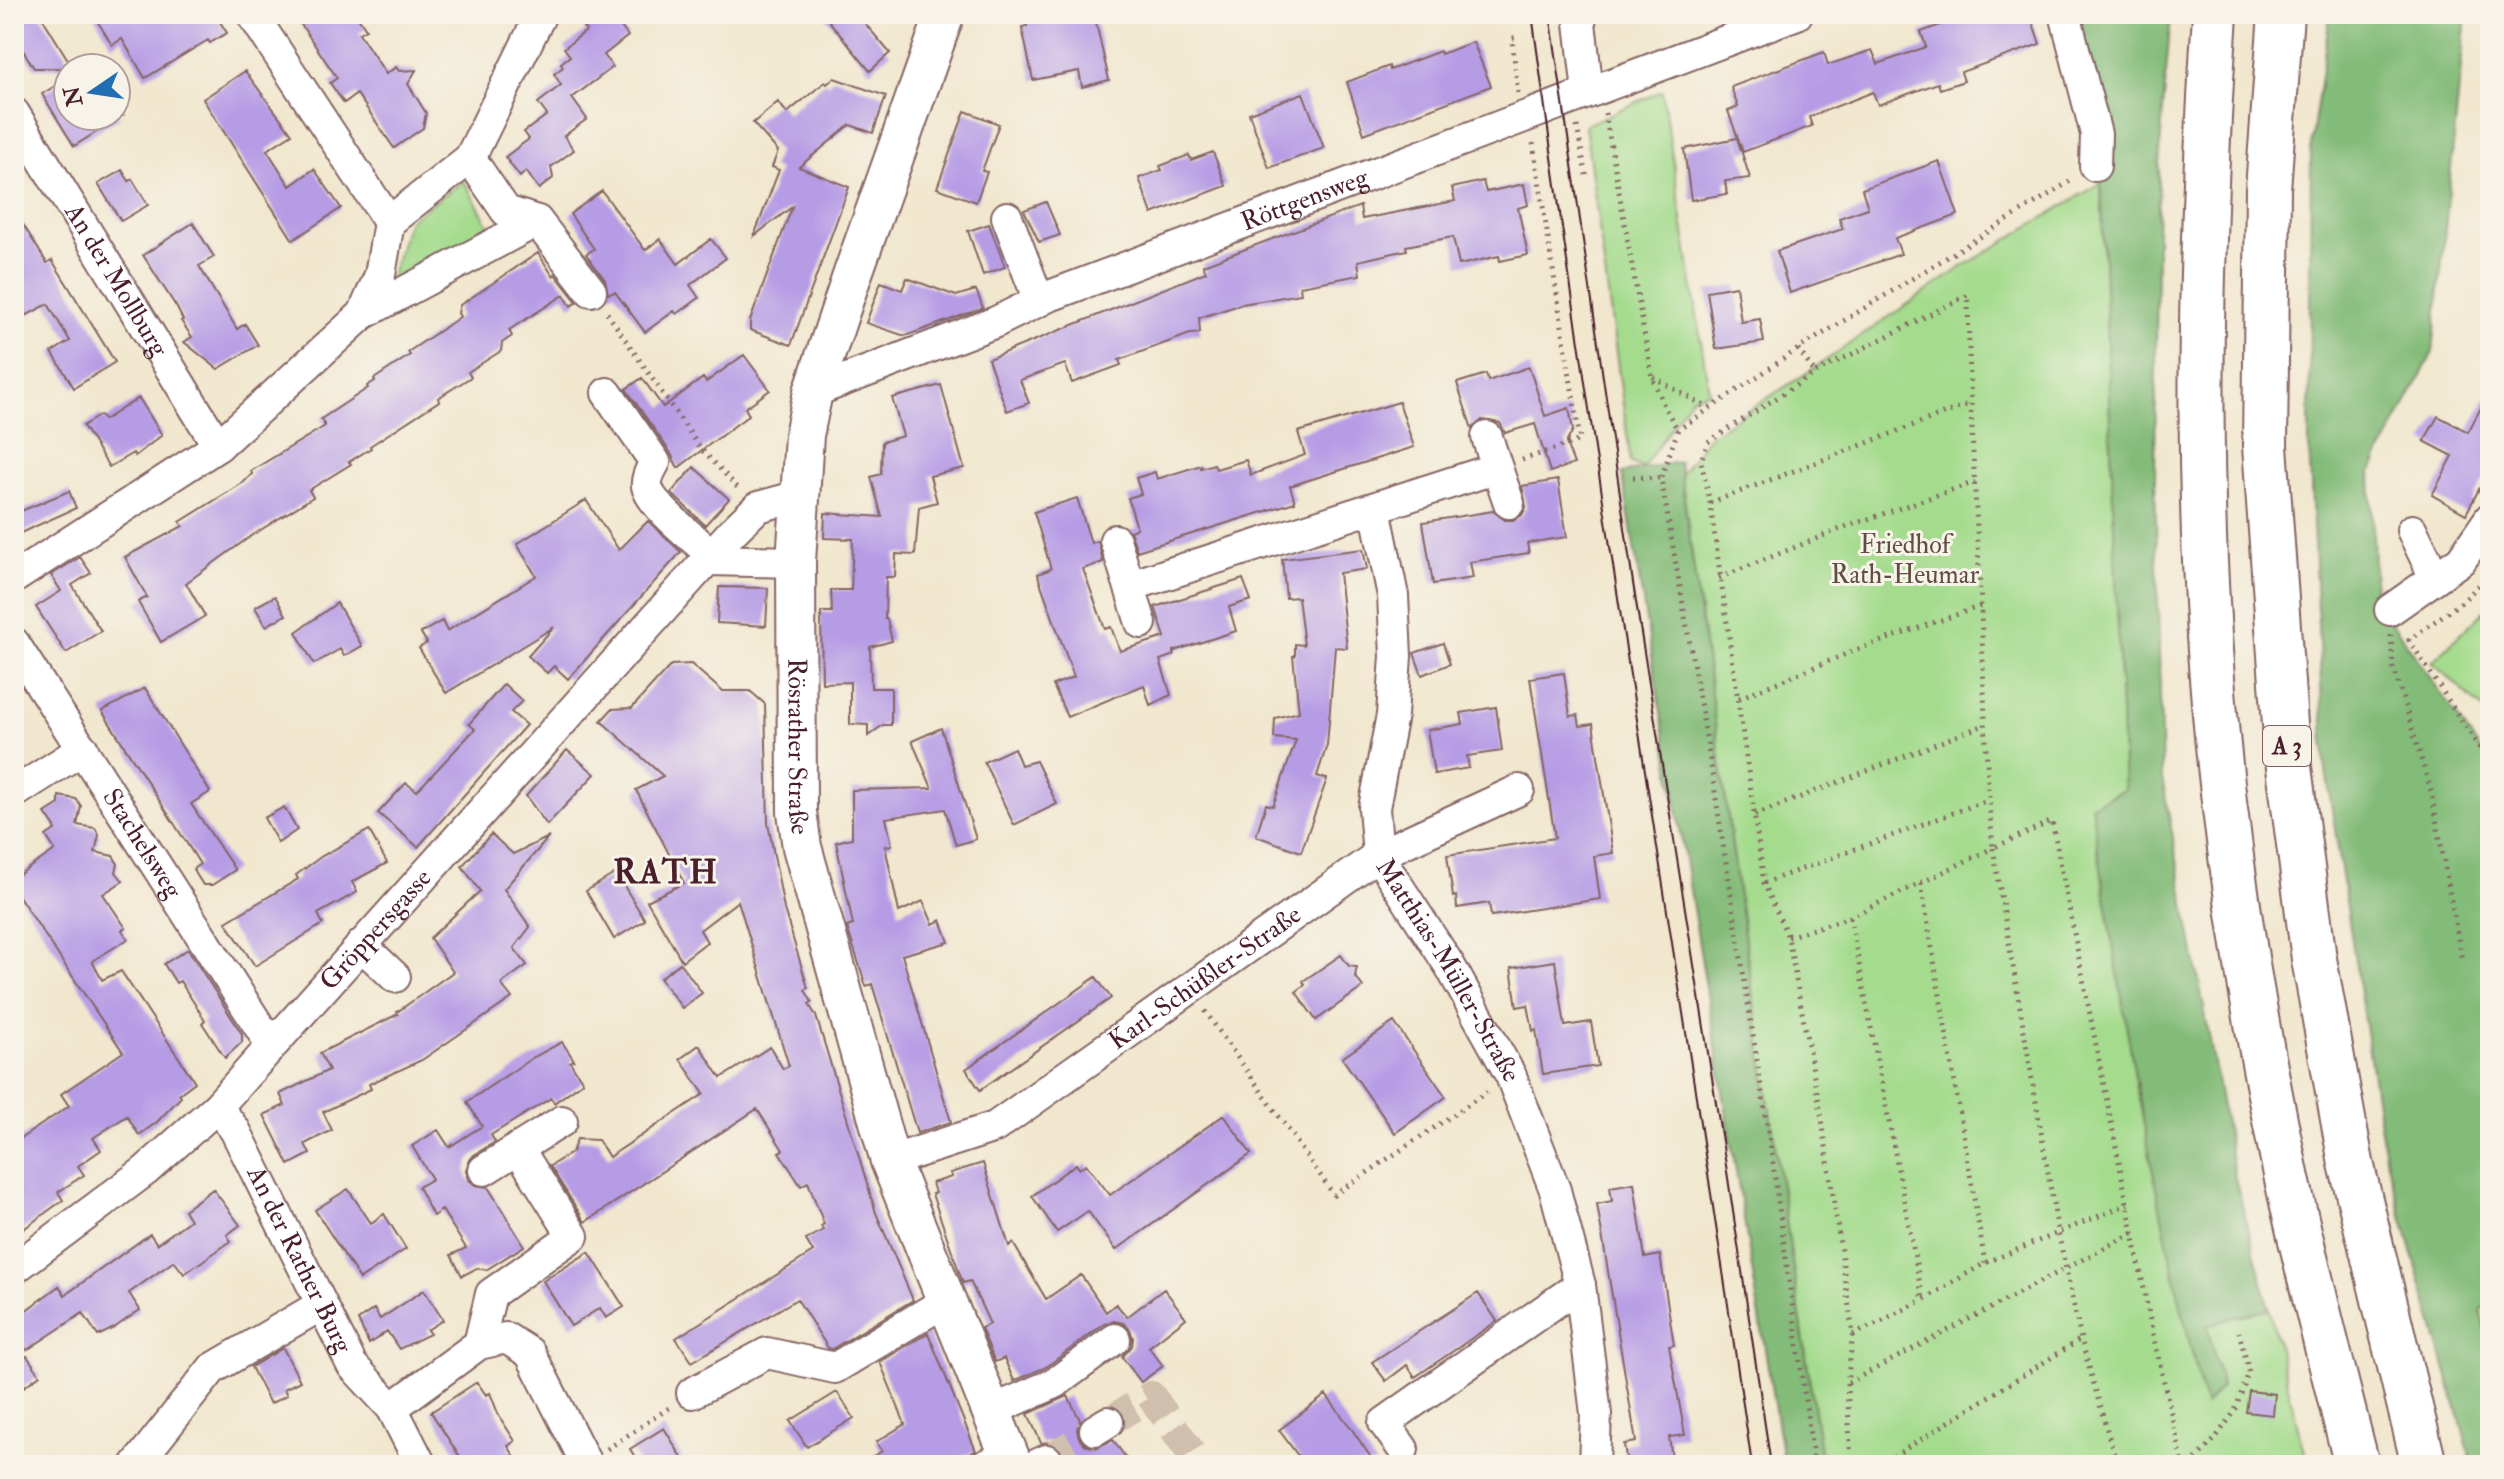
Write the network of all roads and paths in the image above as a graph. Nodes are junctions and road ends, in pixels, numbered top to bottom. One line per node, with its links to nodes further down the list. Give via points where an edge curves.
1 (252, 14): 18 (street)
2 (541, 14): 13 (street)
3 (945, 14): 25 (main road, Rösrather Straße)
4 (1579, 14): 10 (street)
5 (1797, 14): 10 (street, Röttgensweg)
6 (2065, 14): 14 (street, via 2096,134)
7 (2215, 14): 113 (highway, via 2201,347 2203,499 2224,801 2287,1178)
8 (2281, 14): 114 (highway, A 3, via 2268,189 2265,446 2287,752 2314,959 2351,1163)
9 (1520, 37): 12 (path, via 1512,38)
10 (1587, 92): 12 (street, Röttgensweg); 15 (path); 24 (path)
11 (14, 113): 31 (street, An der Mollburg)
12 (1525, 116): 20 (street, Röttgensweg); 32 (path, via 1580,440)
13 (470, 158): 17 (street, via 506,211); 18 (street)
14 (2095, 166): 22 (path)
15 (1587, 180)
16 (1007, 217): 20 (street)
17 (537, 221): 19 (street); 21 (street)
18 (389, 222): 21 (street, via 380,275)
19 (591, 291): 39 (path, via 701,449)
20 (1039, 301): 25 (street, Röttgensweg)
21 (363, 314): 31 (street)
22 (1798, 349): 23 (path); 28 (path)
23 (1815, 373): 27 (path, via 1968,295); 38 (path, via 1708,442 1701,461)
24 (1652, 377): 28 (path); 29 (path)
25 (813, 392): 36 (main road, Rösrather Straße)
26 (607, 393): 44 (street, via 655,462 647,486 652,499)
27 (1969, 404): 35 (path); 38 (path)
28 (1708, 408): 29 (path)
29 (1678, 430): 34 (path)
30 (1487, 437): 32 (street)
31 (218, 446): 48 (street)
32 (1497, 468): 37 (street); 40 (street)
33 (1633, 477): 34 (path)
34 (1661, 478): 106 (path, via 1772,1156)
35 (1975, 482): 49 (path); 51 (path)
36 (799, 496): 39 (street); 45 (main road, Rösrather Straße)
37 (1509, 503)
38 (1710, 503): 49 (path)
39 (758, 507): 44 (street, Gröppersgasse)
40 (1375, 508): 50 (street); 64 (street, Matthias-Müller-Straße, via 1393,596 1396,656 1392,715 1374,808)
41 (2490, 518): 47 (street, via 2461,560)
42 (2412, 530): 47 (street)
43 (1115, 540): 50 (street)
44 (710, 557): 45 (street); 69 (street, Gröppersgasse)
45 (796, 562): 78 (main road, Rösrather Straße, via 797,812 802,847)
46 (2490, 574): 58 (path, via 2409,640)
47 (2434, 576): 52 (street)
48 (14, 578)
49 (1719, 578): 55 (path)
50 (1130, 586): 53 (street)
51 (1981, 606): 55 (path); 56 (path)
52 (2390, 610): 70 (path, via 2393,666 2431,791)
53 (1141, 623)
54 (14, 643): 57 (street, Stachelsweg)
55 (1738, 698): 62 (path)
56 (1984, 725): 61 (path); 62 (path)
57 (83, 749): 60 (street); 73 (street, Stachelsweg)
58 (2490, 764)
59 (1519, 790): 64 (street, Karl-Schüßler-Straße)
60 (14, 793)
61 (1989, 800): 63 (path); 65 (path)
62 (1755, 815): 65 (path)
63 (1993, 848): 66 (path); 80 (path, via 2052,821); 81 (path)
64 (1378, 855): 72 (street, Karl-Schüßler-Straße); 74 (street, Matthias-Müller-Straße, via 1450,966)
65 (1764, 883): 68 (path)
66 (1921, 883): 67 (path); 83 (path)
67 (1850, 917): 68 (path); 87 (path)
68 (1788, 937): 91 (path, via 1822,1119)
69 (361, 945): 71 (street); 73 (street, Gröppersgasse)
70 (2462, 960)
71 (395, 977)
72 (1191, 990): 74 (path, via 1334,1195); 78 (street, Karl-Schüßler-Straße, via 995,1127)
73 (271, 1045): 75 (street, Gröppersgasse)
74 (1511, 1076): 86 (street, Matthias-Müller-Straße, via 1555,1190)
75 (217, 1107): 85 (street, Gröppersgasse, via 145,1171); 89 (street, An der Rather Burg, via 235,1130)
76 (562, 1121): 77 (street)
77 (518, 1148): 79 (street); 94 (street, via 573,1236 491,1294)
78 (890, 1161): 88 (main road, Rösrather Straße)
79 (484, 1170)
80 (2128, 1204): 81 (path); 82 (path)
81 (2058, 1232): 83 (path); 84 (path)
82 (2133, 1233): 84 (path); 111 (path)
83 (1985, 1263): 87 (path)
84 (2066, 1268): 93 (path); 95 (path)
85 (14, 1269)
86 (1580, 1285): 99 (street, via 1384,1423); 105 (street, Matthias-Müller-Straße, via 1596,1414)
87 (1923, 1300): 91 (path)
88 (946, 1301): 96 (street, via 835,1368 767,1353); 98 (main road, Rösrather Straße)
89 (321, 1305): 97 (street, An der Rather Burg, via 352,1365); 103 (street, via 212,1369)
90 (2239, 1332): 112 (path, via 2249,1372 2235,1411)
91 (1853, 1335): 95 (path)
92 (1115, 1339): 98 (street, via 1055,1383)
93 (2081, 1339): 100 (path); 108 (path)
94 (479, 1344): 97 (street); 102 (street, via 506,1338 530,1353)
95 (1847, 1384): 107 (path)
96 (692, 1393): 102 (path)
97 (392, 1408): 104 (street, An der Rather Burg)
98 (991, 1411): 101 (main road, Rösrather Straße)
99 (1403, 1449)
100 (2113, 1452): 109 (path); 110 (path)
101 (1018, 1462)
102 (587, 1464)
103 (136, 1465)
104 (421, 1465)
105 (1594, 1465)
106 (1814, 1465)
107 (1851, 1465)
108 (1880, 1465)
109 (2093, 1465)
110 (2117, 1465)
111 (2183, 1465)
112 (2190, 1465)
113 (2357, 1465)
114 (2424, 1465)

